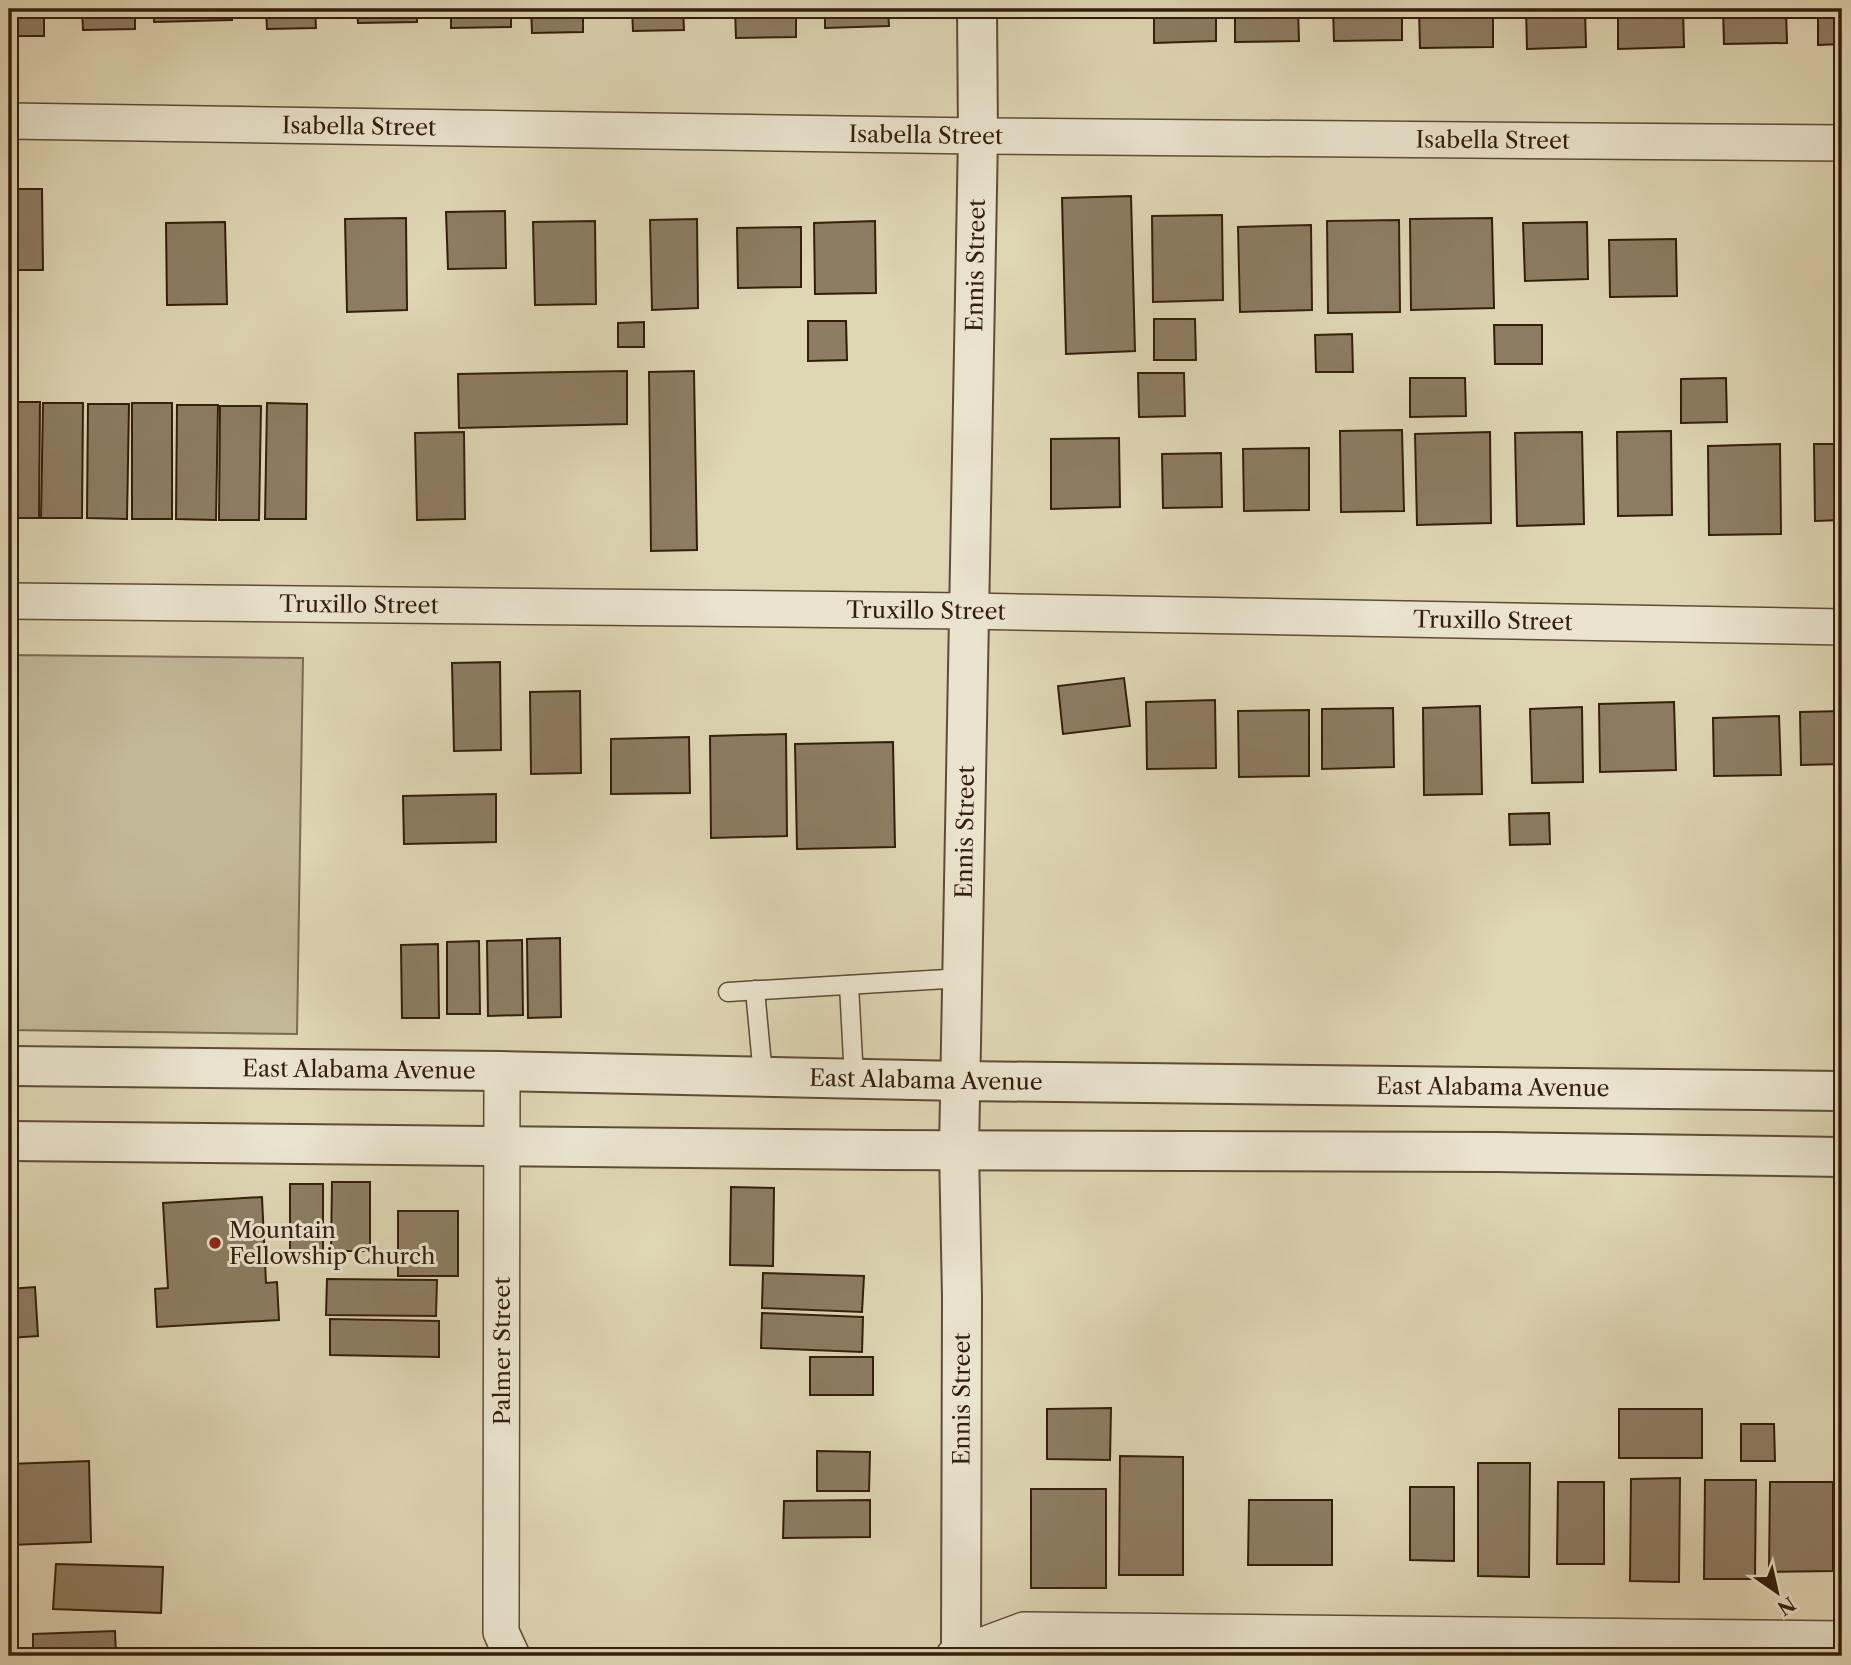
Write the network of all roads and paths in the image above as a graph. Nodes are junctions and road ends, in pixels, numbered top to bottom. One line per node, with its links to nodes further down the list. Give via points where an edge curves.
1 (976, 9): 3 (street, Ennis Street)
2 (9, 121): 3 (street, Isabella Street)
3 (978, 136): 4 (street, Isabella Street); 6 (street, Ennis Street)
4 (1842, 143)
5 (9, 601): 6 (street, Truxillo Street)
6 (968, 611): 7 (street, Truxillo Street); 8 (street, Ennis Street)
7 (1842, 627)
8 (963, 978): 9 (lane); 16 (street, Ennis Street)
9 (849, 985): 10 (lane); 15 (lane)
10 (755, 990): 11 (lane); 14 (lane)
11 (728, 992)
12 (9, 1066): 13 (street, East Alabama Avenue)
13 (502, 1071): 14 (street, East Alabama Avenue); 19 (street, Palmer Street)
14 (763, 1076): 15 (street, East Alabama Avenue)
15 (854, 1079): 16 (street, East Alabama Avenue)
16 (961, 1081): 17 (street, East Alabama Avenue); 20 (street, Ennis Street)
17 (1842, 1091)
18 (9, 1141): 19 (street)
19 (502, 1145): 20 (street); 23 (street, Palmer Street)
20 (959, 1150): 21 (street); 24 (street, Ennis Street)
21 (1842, 1157)
22 (1842, 1639): 24 (street, via 1024,1630)
23 (507, 1644)
24 (959, 1655)

